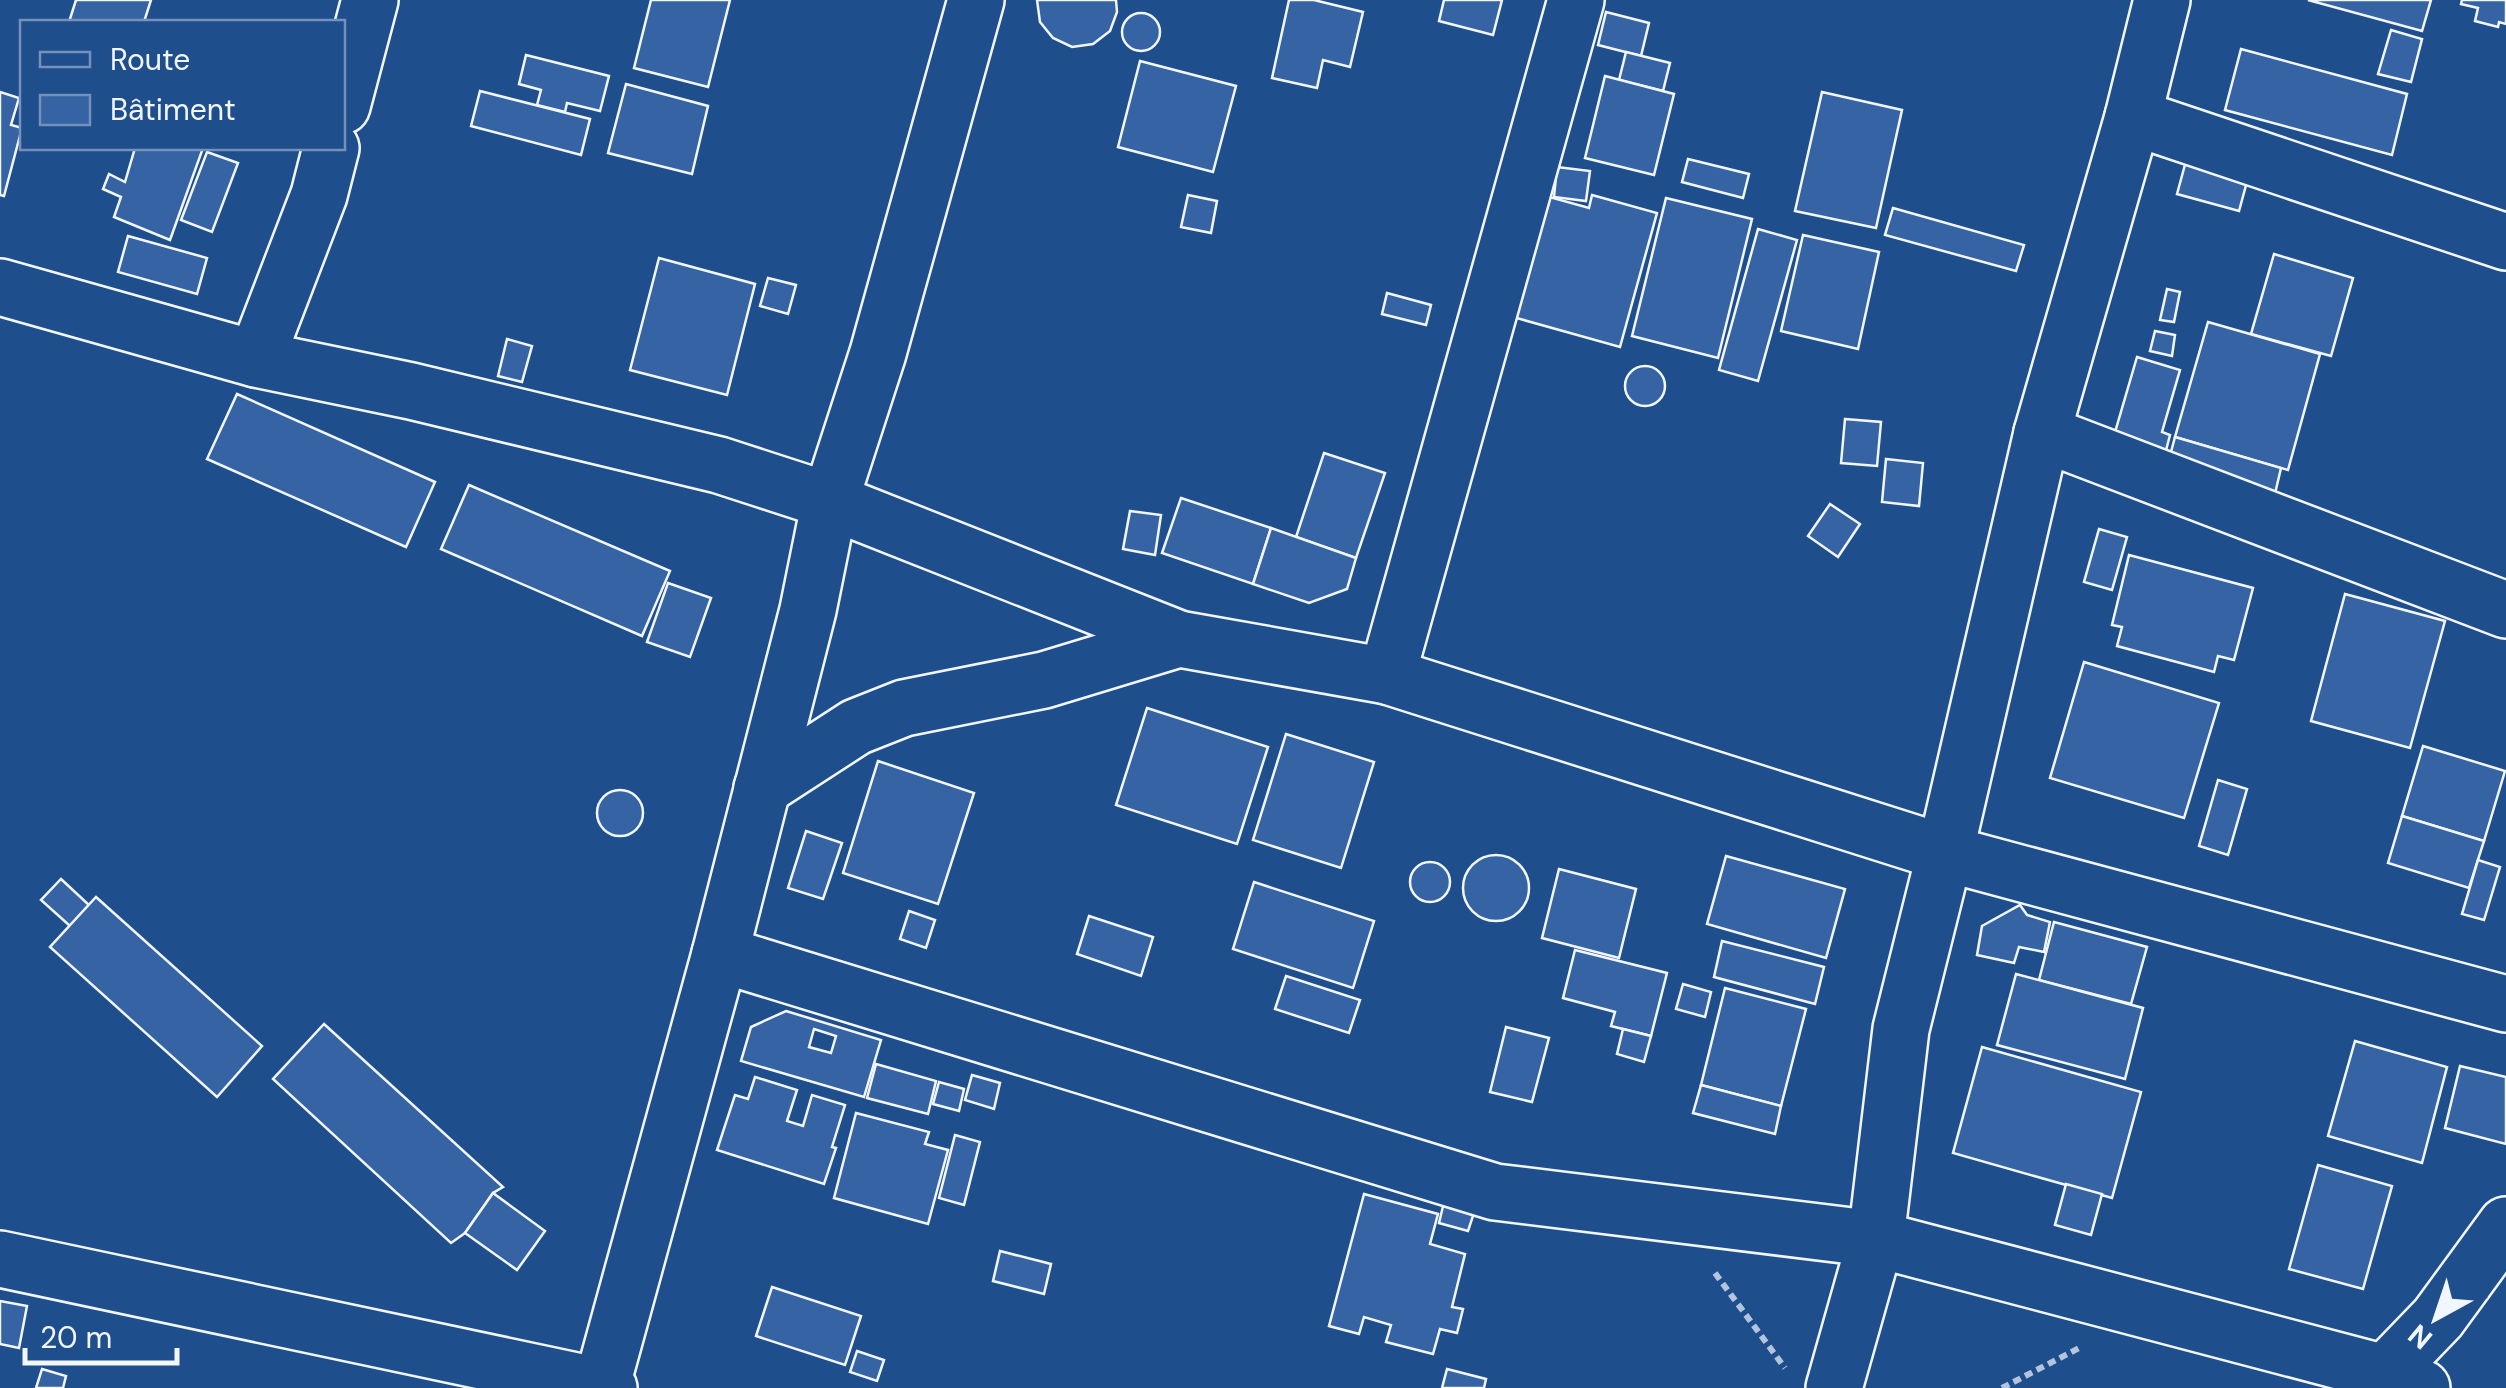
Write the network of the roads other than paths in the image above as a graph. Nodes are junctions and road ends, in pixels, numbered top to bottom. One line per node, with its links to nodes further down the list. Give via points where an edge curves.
1 (370, 0): 5 (street)
2 (976, 0): 12 (street)
3 (1576, 0): 15 (street)
4 (2162, 0): 6 (street)
5 (345, 95)
6 (2134, 117): 8 (street); 11 (street)
7 (331, 150): 10 (street)
8 (2506, 242)
9 (0, 288): 10 (street)
10 (256, 359): 12 (street, via 719,465)
11 (2042, 433): 13 (street); 17 (street)
12 (830, 501): 14 (street); 16 (street)
13 (2506, 610)
14 (1179, 640): 15 (street); 16 (street, via 1044,680 904,708 856,727)
15 (1388, 676): 17 (street)
16 (762, 788): 18 (street)
17 (1945, 854): 19 (street); 21 (street, via 1901,1029)
18 (720, 954): 21 (street, via 1495,1192); 25 (street)
19 (2506, 1004)
20 (2506, 1224): 24 (street, via 2438,1318)
21 (1876, 1239): 23 (street); 24 (street)
22 (0, 1259): 25 (street)
23 (1810, 1379)
24 (2404, 1380)
25 (604, 1387)

